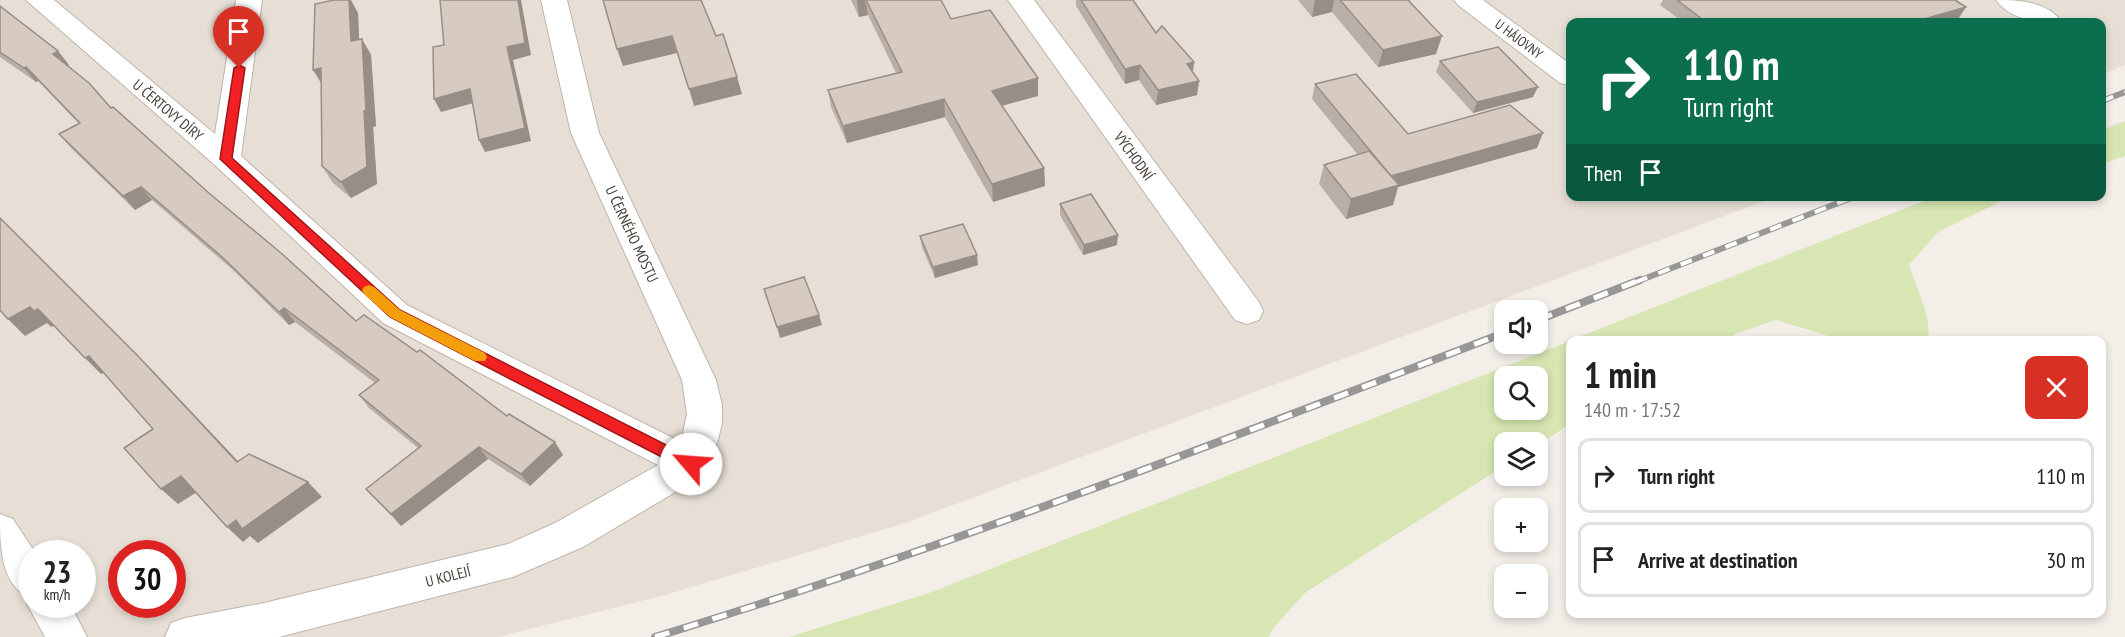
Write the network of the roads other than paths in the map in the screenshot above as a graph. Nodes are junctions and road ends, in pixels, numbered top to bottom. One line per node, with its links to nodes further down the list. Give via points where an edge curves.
1 (39, 0): 9 (street, U ČERTOVY DÍRY)
2 (249, 0): 9 (street)
3 (554, 0): 11 (street, U ČERNÉHO MOSTU, via 585,133 699,380 705,428)
4 (1022, 0): 10 (street, VÝCHODNÍ)
5 (1467, 0): 8 (street, U HÁJOVNY)
6 (2009, 0): 7 (street)
7 (2042, 18)
8 (1566, 74)
9 (226, 159): 11 (street, U ČERTOVY DÍRY, via 395,314)
10 (1247, 311)
11 (691, 464): 16 (street, U KOLEJÍ, via 569,535 513,560 264,622)
12 (0, 531): 13 (street)
13 (18, 559)
14 (55, 618): 15 (street)
15 (67, 637)
16 (185, 637)

